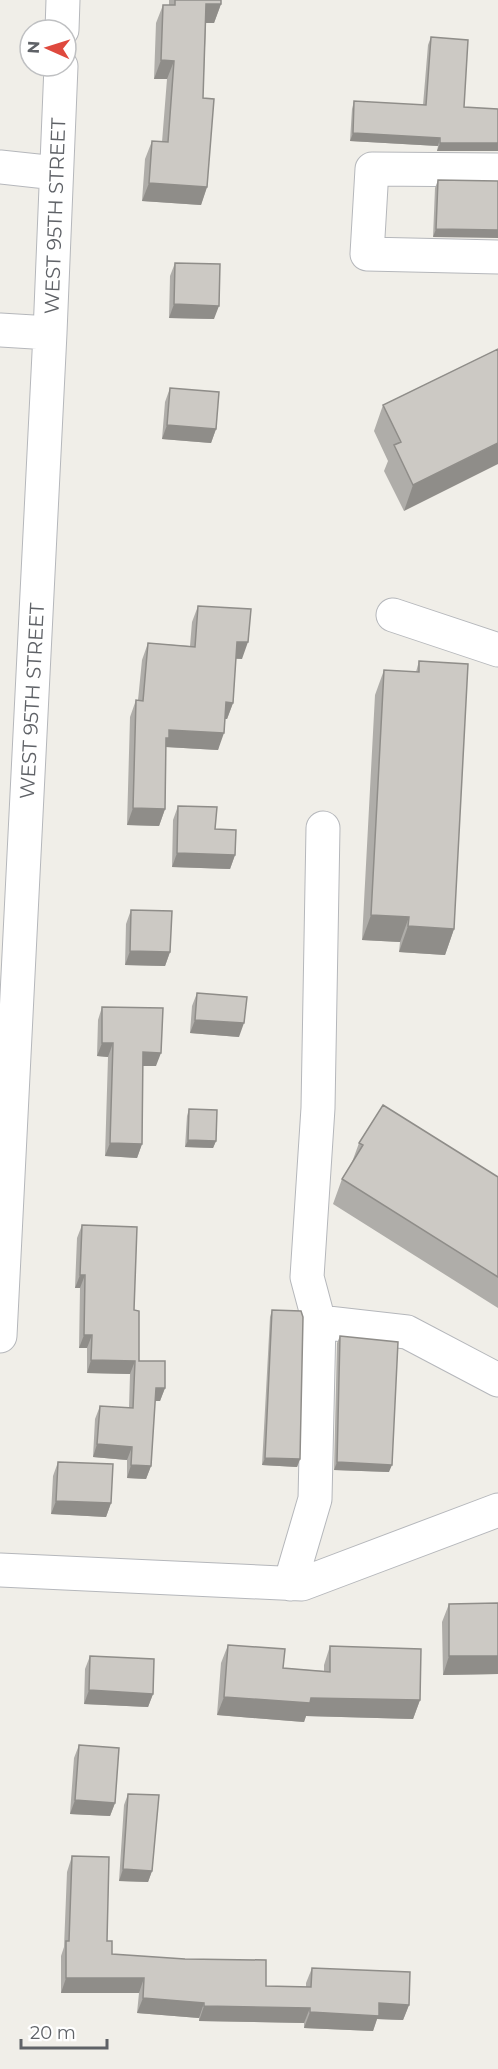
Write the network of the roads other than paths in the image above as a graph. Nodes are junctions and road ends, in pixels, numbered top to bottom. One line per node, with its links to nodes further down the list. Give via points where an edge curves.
1 (60, 78): 4 (street, WEST 95TH STREET)
2 (0, 167): 4 (street)
3 (498, 170): 5 (street, via 372,169 367,254)
4 (56, 173): 7 (street, WEST 95TH STREET)
5 (498, 257)
6 (0, 330): 7 (street)
7 (50, 333): 12 (street, WEST 95TH STREET)
8 (393, 615): 9 (street)
9 (498, 650)
10 (323, 828): 11 (street, via 318,1108 307,1277)
11 (319, 1322): 13 (street, via 407,1332); 16 (street, via 315,1499)
12 (0, 1336)
13 (498, 1380)
14 (498, 1510): 16 (street, via 302,1584)
15 (0, 1570): 16 (street)
16 (290, 1584)

